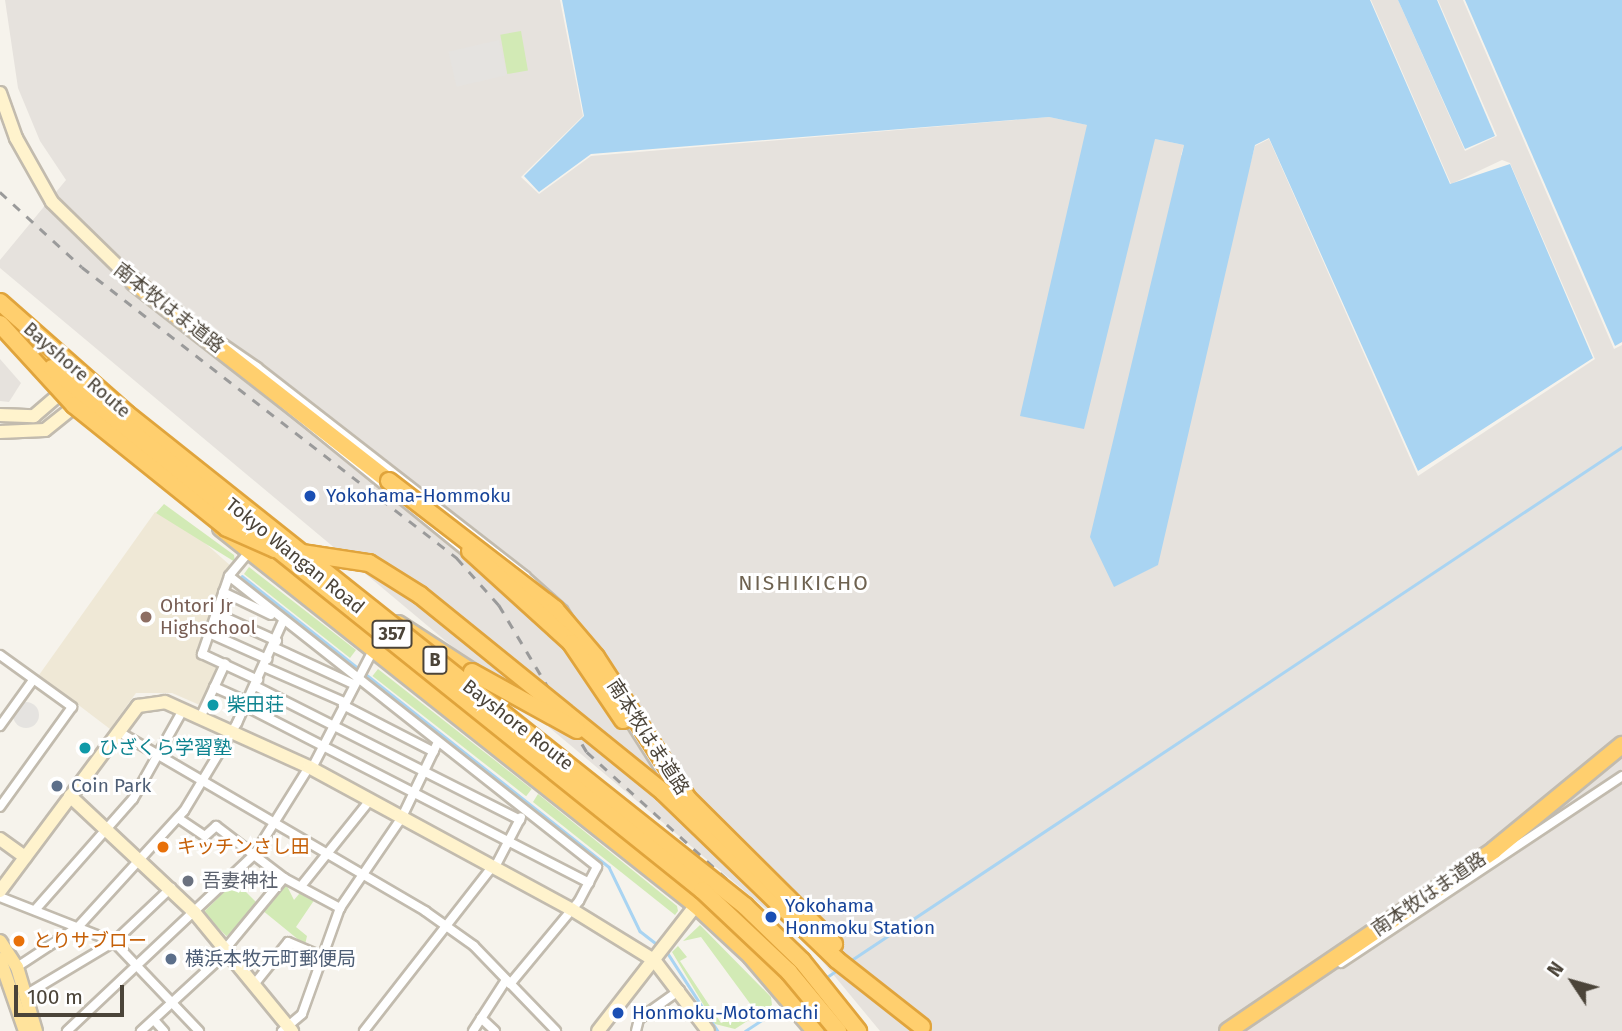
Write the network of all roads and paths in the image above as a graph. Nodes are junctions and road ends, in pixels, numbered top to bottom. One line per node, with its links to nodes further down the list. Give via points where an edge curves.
1 (0, 93): 2 (street, 南本牧はま道路, via 16,138 52,202)
2 (134, 282): 12 (highway, 南本牧はま道路); 23 (street); 23 (street, via 257,367 525,576 563,610)
3 (0, 301): 6 (highway, Tokyo Wangan Road / 357); 16 (highway, Bayshore Route / B, bridge, via 117,406)
4 (0, 322): 96 (highway, bridge, via 74,405 228,528 275,549 369,563 420,595 645,776 837,961); 111 (highway, Bayshore Route / B, bridge, via 139,442 702,890 789,972)
5 (0, 330): 8 (highway, Tokyo Wangan Road / 357)
6 (75, 379): 7 (highway, Tokyo Wangan Road / 357); 8 (street)
7 (89, 391): 9 (street); 19 (highway, Tokyo Wangan Road / 357)
8 (62, 394): 9 (highway, Tokyo Wangan Road / 357); 10 (street, via 34,415)
9 (77, 405): 11 (street, via 45,430); 13 (highway, Tokyo Wangan Road / 357)
10 (0, 415)
11 (0, 432)
12 (388, 481): 64 (highway, 南本牧はま道路, bridge, via 510,569 562,616 602,665 673,781); 96 (highway, 南本牧はま道路, bridge, via 547,618 674,789)
13 (249, 552): 14 (street); 22 (highway, Tokyo Wangan Road / 357)
14 (229, 576): 15 (street); 18 (street)
15 (223, 592): 17 (street); 18 (street)
16 (368, 608): 64 (highway, bridge, via 607,748); 112 (highway, Bayshore Route / B, bridge, via 745,906 802,961)
17 (215, 613): 20 (street); 21 (street)
18 (285, 622): 21 (street); 28 (street)
19 (385, 628): 22 (street); 69 (highway, Tokyo Wangan Road / 357)
20 (209, 633): 25 (street); 26 (street, via 202,654)
21 (275, 644): 25 (street); 28 (street)
22 (371, 650): 28 (street); 73 (highway, Tokyo Wangan Road / 357)
23 (590, 652): 96 (street, via 663,780)
24 (0, 655): 27 (street)
25 (266, 663): 29 (street); 32 (street)
26 (225, 664): 29 (street); 30 (street)
27 (33, 680): 36 (street); 51 (street, via 72,707)
28 (354, 681): 32 (street); 41 (street)
29 (256, 683): 31 (street); 35 (street)
30 (214, 687): 31 (street); 34 (street)
31 (246, 704): 38 (street); 39 (street)
32 (344, 704): 35 (street); 41 (street)
33 (183, 710): 34 (street); 37 (street, via 144,702); 43 (street)
34 (200, 718): 38 (street)
35 (334, 723): 39 (street); 45 (street)
36 (0, 726)
37 (119, 732): 43 (street); 49 (street)
38 (231, 732): 44 (street); 47 (street)
39 (325, 741): 44 (street); 48 (street)
40 (1622, 745): 113 (highway, 南本牧はま道路, via 1494,850)
41 (436, 748): 45 (street); 52 (street)
42 (1622, 757): 114 (highway, 南本牧はま道路, via 1545,818)
43 (157, 758): 47 (street); 56 (street, via 133,799)
44 (311, 768): 50 (street); 55 (street)
45 (425, 771): 48 (street); 52 (street)
46 (1622, 776): 115 (street)
47 (204, 782): 54 (street); 55 (street)
48 (416, 789): 53 (street); 58 (street)
49 (70, 796): 56 (street); 61 (street)
50 (371, 799): 53 (street); 60 (street)
51 (0, 807)
52 (522, 816): 58 (street); 67 (street, via 597,867)
53 (402, 817): 63 (street); 65 (street)
54 (178, 818): 59 (street, via 205,836 216,826); 62 (street)
55 (278, 822): 59 (street); 60 (street)
56 (106, 828): 62 (street); 76 (street)
57 (0, 839): 61 (street)
58 (510, 840): 63 (street); 67 (street)
59 (254, 855): 66 (street); 77 (street)
60 (329, 855): 65 (street); 68 (street)
61 (25, 858): 71 (street)
62 (143, 863): 70 (street); 78 (street)
63 (494, 867): 75 (street); 79 (street)
64 (764, 874): 96 (highway, 南本牧はま道路, bridge)
65 (363, 876): 74 (street); 79 (street)
66 (285, 878): 68 (street); 82 (street)
67 (589, 883): 75 (street)
68 (302, 885): 74 (street)
69 (711, 885): 73 (street); 111 (highway, Tokyo Wangan Road / 357, via 784,956)
70 (171, 888): 77 (street); 81 (street)
71 (0, 891)
72 (0, 897): 76 (street)
73 (696, 905): 83 (street); 110 (highway, Tokyo Wangan Road / 357, via 777,984)
74 (340, 908): 84 (street)
75 (571, 909): 83 (street); 89 (street)
76 (35, 910): 78 (street)
77 (195, 913): 82 (street); 86 (street)
78 (78, 927): 81 (street); 87 (street)
79 (447, 928): 89 (street); 103 (street, via 394,986)
80 (0, 941): 87 (main road)
81 (114, 942): 86 (street); 91 (street)
82 (227, 949): 88 (street); 92 (street)
83 (660, 953): 90 (street); 107 (street)
84 (324, 957): 88 (street, via 288,942); 95 (street, via 302,1014)
85 (0, 959): 97 (main road)
86 (141, 964): 92 (street); 99 (street)
87 (17, 967): 91 (main road)
88 (256, 982): 95 (street)
89 (508, 982): 93 (street); 106 (street)
90 (680, 990): 108 (street, via 639,1019); 109 (street)
91 (27, 994): 98 (main road)
92 (173, 1002): 94 (street); 102 (street)
93 (481, 1018): 104 (street); 105 (street)
94 (154, 1020): 100 (street); 101 (street)
95 (287, 1029)
96 (924, 1030)
97 (26, 1031)
98 (36, 1031)
99 (66, 1031)
100 (141, 1031)
101 (164, 1031)
102 (199, 1031)
103 (364, 1031)
104 (473, 1031)
105 (495, 1031)
106 (556, 1031)
107 (598, 1031)
108 (636, 1031)
109 (708, 1031)
110 (815, 1031)
111 (840, 1031)
112 (858, 1031)
113 (1228, 1031)
114 (1233, 1031)
115 (1240, 1031)

